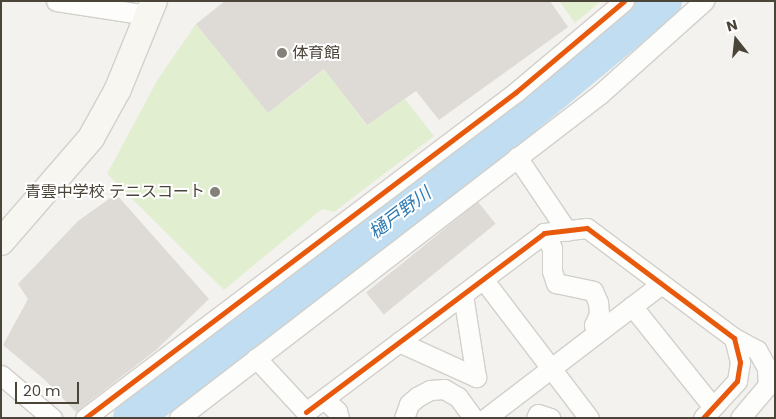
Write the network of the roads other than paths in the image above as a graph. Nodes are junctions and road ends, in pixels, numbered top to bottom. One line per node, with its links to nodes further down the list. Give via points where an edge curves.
1 (56, 1): 4 (street)
2 (624, 1): 24 (street, via 516,92)
3 (704, 1): 5 (street, via 600,94)
4 (151, 8): 8 (main road, via 118,90 91,138)
5 (517, 158): 6 (street); 16 (street)
6 (567, 231): 7 (street); 10 (street, via 587,228)
7 (544, 234): 9 (street); 13 (street, via 552,248 552,271 556,283 593,291 598,302 599,314 594,325)
8 (1, 242)
9 (483, 279): 11 (street); 17 (street)
10 (661, 284): 12 (street); 14 (street)
11 (463, 294): 15 (street); 15 (street, via 476,377)
12 (632, 306): 13 (street); 20 (street)
13 (598, 332): 17 (street)
14 (734, 338): 20 (street, via 740,362 737,381); 32 (street, via 756,350 767,368 768,385)
15 (399, 342): 19 (street)
16 (256, 358): 22 (street); 25 (street)
17 (551, 368): 21 (street); 29 (street)
18 (1, 375): 23 (street)
19 (324, 399): 22 (street); 26 (street, via 337,411)
20 (708, 412)
21 (581, 414)
22 (307, 415)
23 (52, 418)
24 (85, 418)
25 (179, 418)
26 (339, 418)
27 (404, 418): 28 (street, via 409,404 430,390 444,390 458,397)
28 (473, 418)
29 (486, 418)
30 (536, 418): 31 (street, via 538,414)
31 (550, 418)
32 (740, 418)

